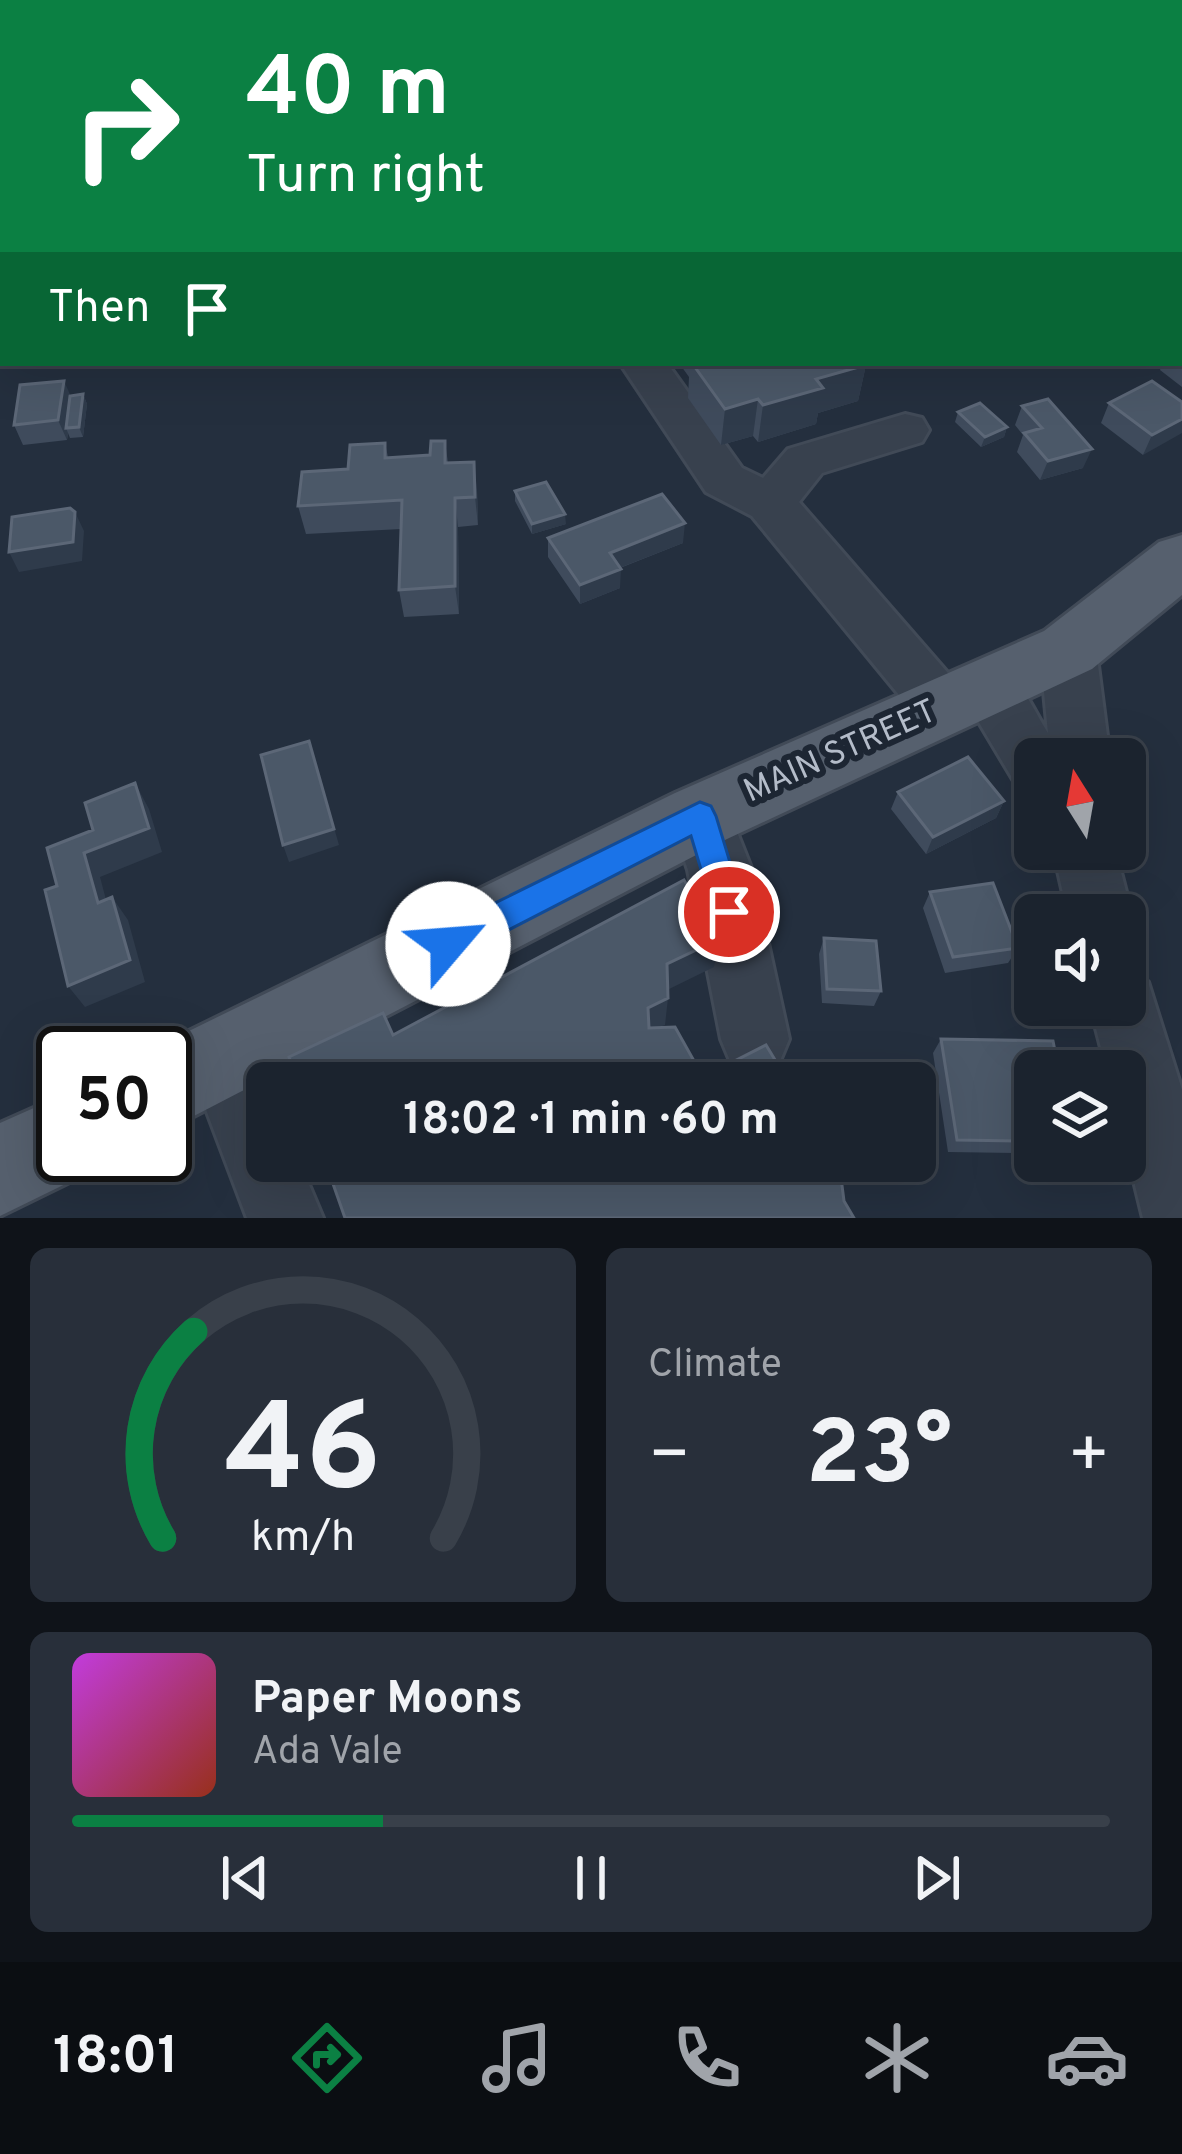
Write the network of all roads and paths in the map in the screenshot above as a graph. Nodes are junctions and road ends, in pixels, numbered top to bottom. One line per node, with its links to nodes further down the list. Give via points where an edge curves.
1 (645, 366): 3 (street, via 724,480)
2 (905, 430): 3 (street, via 805,461)
3 (770, 502): 6 (street)
4 (1182, 559): 5 (main road, MAIN STREET)
5 (1068, 650): 6 (main road, MAIN STREET); 7 (street)
6 (965, 698): 8 (street); 9 (main road, MAIN STREET)
7 (1078, 738)
8 (1014, 744)
9 (700, 816): 11 (street, via 720,870); 12 (main road, MAIN STREET)
10 (1130, 1026): 16 (street)
11 (755, 1039)
12 (194, 1073): 15 (street)
13 (36, 1152): 14 (main road)
14 (0, 1169)
15 (285, 1218)
16 (1181, 1218)

